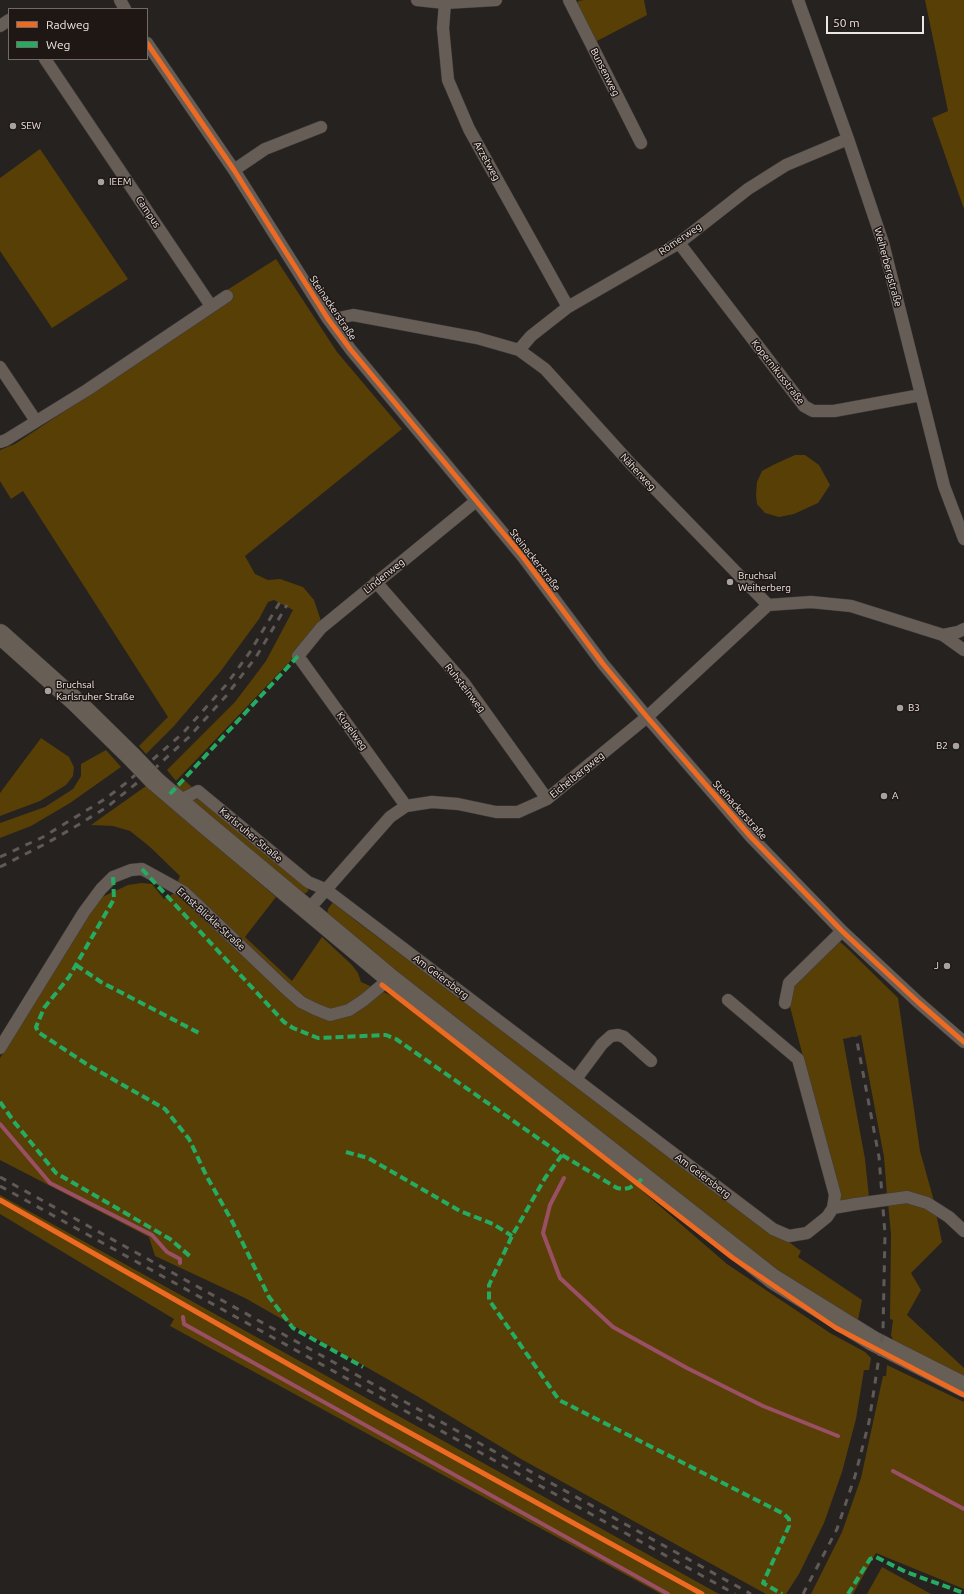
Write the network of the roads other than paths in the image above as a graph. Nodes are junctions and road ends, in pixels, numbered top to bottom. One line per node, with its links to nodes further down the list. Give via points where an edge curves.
1 (417, 0): 5 (street)
2 (496, 0): 5 (street)
3 (569, 0): 10 (street, Bunsenweg)
4 (798, 0): 9 (street, Weiherbergstraße)
5 (445, 3): 15 (street, Arzetweg, via 443,28 448,80 469,129)
6 (148, 44): 11 (street, Steinackerstraße)
7 (46, 60): 14 (street, Campus)
8 (321, 127): 11 (street, via 264,149)
9 (848, 139): 12 (street, Römerweg, via 786,165 748,189); 19 (street, Weiherbergstraße, via 883,243)
10 (642, 143)
11 (234, 170): 16 (street, Steinackerstraße)
12 (679, 242): 15 (street, Römerweg); 19 (street, Kopernikusstraße, via 804,406 813,412 834,411)
13 (227, 296): 14 (street)
14 (211, 306): 20 (street, via 87,390)
15 (568, 307): 17 (street, Römerweg, via 531,336)
16 (329, 320): 17 (street, Näherweg, via 353,314 477,338); 22 (street, Steinackerstraße)
17 (519, 350): 25 (street, Näherweg, via 545,369 631,464)
18 (0, 367): 20 (street)
19 (921, 395): 23 (street, Weiherbergstraße, via 944,486)
20 (36, 421): 21 (street)
21 (0, 442)
22 (476, 501): 24 (street, Lindenweg); 31 (street, Steinackerstraße, via 523,557 603,664)
23 (964, 539)
24 (376, 582): 30 (street, Lindenweg, via 321,628); 32 (street, Ruhsteinweg, via 464,683)
25 (768, 605): 28 (street, via 811,602 851,606); 31 (street, Eichelbergweg)
26 (964, 629): 28 (street)
27 (0, 634): 33 (main road, bridge, via 76,702)
28 (943, 635): 29 (street)
29 (964, 650)
30 (298, 656): 34 (street, Kugelweg)
31 (647, 717): 32 (street, Eichelbergweg); 37 (street, Steinackerstraße, via 751,837)
32 (547, 799): 34 (street, Eichelbergweg, via 518,812 496,812 458,804 432,802)
33 (178, 801): 35 (street, Karlsruher Straße, via 198,791 308,882); 36 (main road)
34 (406, 806): 35 (street, Eichelbergweg, via 390,817)
35 (325, 889): 36 (street, Eichelbergweg); 44 (street, Am Geiersberg)
36 (308, 910): 38 (main road)
37 (842, 930): 40 (street, via 789,983); 41 (street, Steinackerstraße)
38 (387, 976): 42 (street, Ernst-Blickle-Straße, via 382,985 349,1010 330,1015 315,1009 301,1002 284,987 184,892 142,869 131,870 113,877 84,912); 47 (main road, via 774,1279 873,1341)
39 (728, 1000): 45 (street, via 798,1059 835,1195)
40 (785, 1004)
41 (964, 1042)
42 (0, 1048)
43 (652, 1060): 44 (street, via 624,1037 611,1036)
44 (576, 1079): 45 (street, Am Geiersberg, via 773,1229 789,1236 807,1233)
45 (834, 1208): 46 (street, bridge, via 907,1197 927,1203 949,1217)
46 (964, 1231)
47 (961, 1385)

